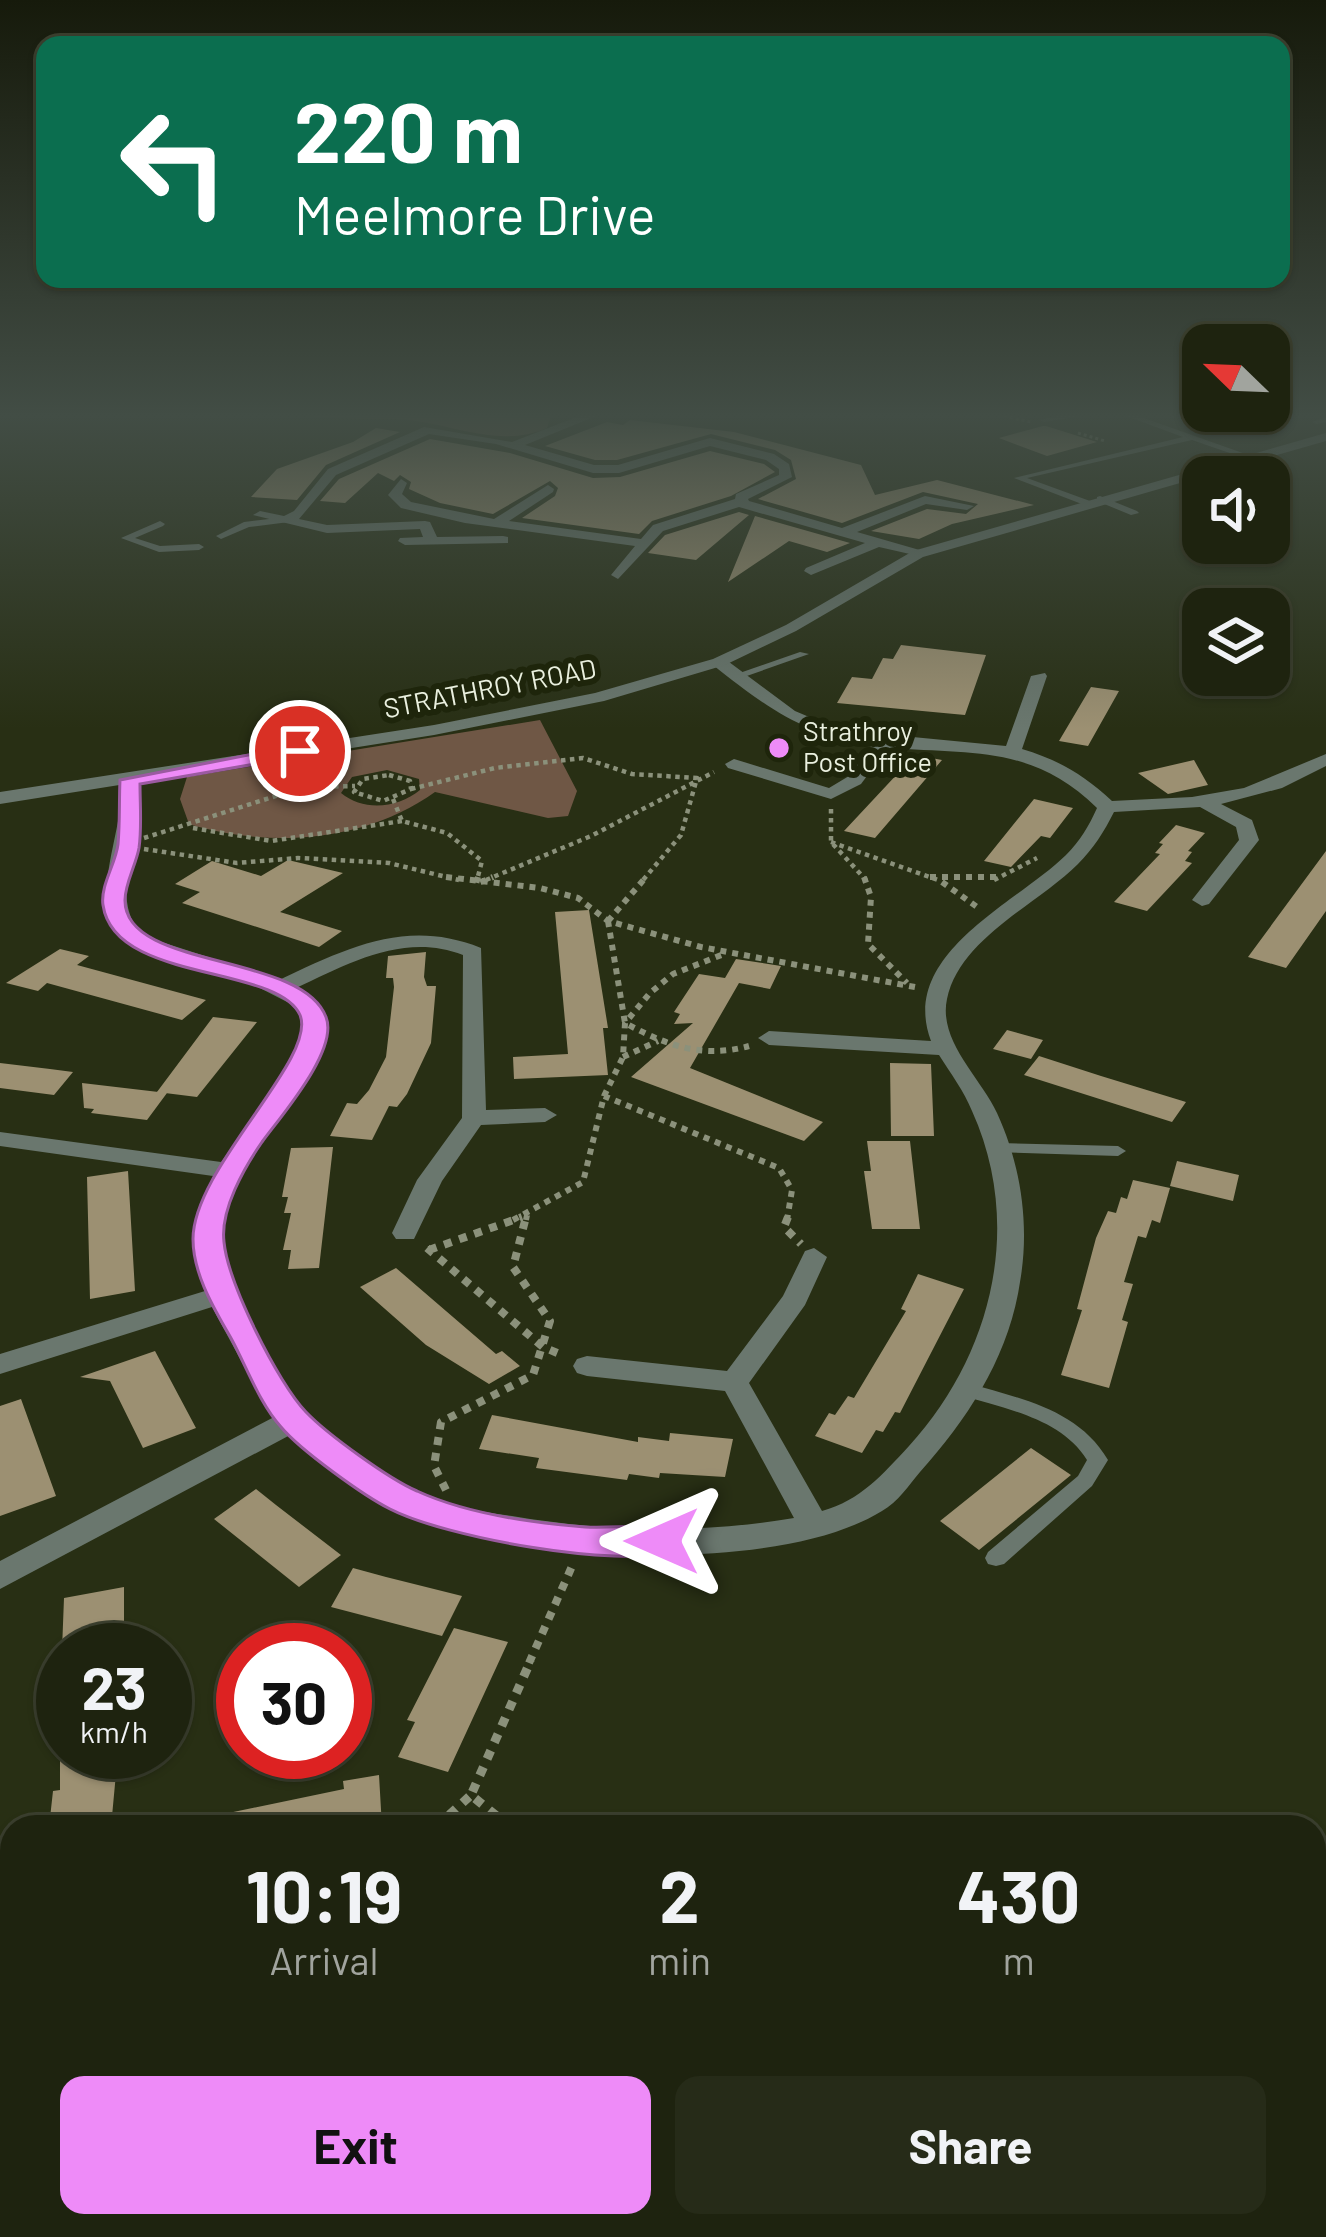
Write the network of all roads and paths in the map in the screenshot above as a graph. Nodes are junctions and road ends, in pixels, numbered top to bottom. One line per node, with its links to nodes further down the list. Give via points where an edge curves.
1 (282, 520): 12 (lane)
2 (288, 520): 14 (street, via 327,529 425,525)
3 (479, 520): 10 (street)
4 (501, 520): 10 (street)
5 (677, 520): 16 (street)
6 (801, 520): 11 (street)
7 (874, 520): 11 (street)
8 (1029, 520): 19 (street)
9 (160, 524): 18 (lane, via 126,538 160,549)
10 (496, 524): 16 (street)
11 (842, 533): 17 (street)
12 (221, 536)
13 (405, 541): 14 (street)
14 (432, 541): 15 (street)
15 (503, 541)
16 (640, 543): 21 (street)
17 (877, 543): 19 (street); 20 (street)
18 (199, 547)
19 (918, 554): 23 (street, STRATHROY ROAD)
20 (811, 571)
21 (618, 575)
22 (804, 654): 23 (lane)
23 (728, 669): 25 (street, via 804,724); 30 (street, STRATHROY ROAD, via 503,718)
24 (1039, 676): 26 (street)
25 (885, 740): 26 (street); 33 (street, via 855,780)
26 (1013, 748): 37 (street, via 1089,784)
27 (1326, 759): 36 (street, via 1298,777)
28 (734, 764): 29 (path); 33 (street)
29 (698, 778): 32 (path, via 632,774 583,758); 44 (path, via 591,836); 47 (path, via 681,835)
30 (130, 780): 34 (street, STRATHROY ROAD); 41 (street)
31 (355, 786): 32 (path, via 389,775); 35 (path, via 364,799); 39 (path, via 304,787)
32 (412, 789): 35 (path)
33 (831, 794): 40 (path)
34 (0, 798)
35 (393, 799): 38 (path)
36 (1204, 802): 37 (street); 45 (street, via 1245,824 1249,840)
37 (1107, 807): 46 (street, via 1080,856)
38 (402, 821): 39 (path, via 320,840 265,842); 44 (path, via 447,833 482,861)
39 (189, 827): 41 (path)
40 (831, 842): 43 (path); 49 (path, via 862,869 875,903 868,944)
41 (129, 844): 44 (path, via 237,862 389,863); 50 (street, via 113,902 124,930 152,948)
42 (1042, 855): 43 (path, via 992,881)
43 (939, 880): 46 (path, via 961,901)
44 (476, 884): 47 (path, via 561,892)
45 (1202, 899)
46 (999, 917): 51 (street)
47 (608, 921): 48 (path); 52 (path)
48 (725, 953): 49 (path); 52 (path, via 673,974)
49 (910, 986): 51 (path)
50 (279, 988): 59 (street, via 399,942 454,941 474,952); 64 (street, via 302,1000 315,1036)
51 (936, 992): 55 (street, via 934,1019)
52 (626, 1023): 54 (path); 56 (path)
53 (769, 1038): 54 (path, via 718,1058); 55 (street)
54 (658, 1041): 56 (path)
55 (947, 1049): 61 (street)
56 (623, 1057): 57 (path)
57 (604, 1096): 66 (path, via 583,1182); 69 (path, via 779,1168 795,1200 784,1227)
58 (545, 1115): 59 (street)
59 (474, 1118): 67 (street)
60 (0, 1139): 64 (street)
61 (998, 1148): 62 (lane); 75 (street, via 1011,1209 1004,1315)
62 (1083, 1150): 63 (lane); 65 (lane)
63 (1118, 1151)
64 (228, 1170): 70 (street, via 208,1238)
65 (1087, 1170)
66 (527, 1215): 68 (path); 71 (path, via 513,1267 550,1322)
67 (405, 1233): 68 (path)
68 (429, 1250): 71 (path)
69 (814, 1257): 74 (street, via 795,1299)
70 (221, 1295): 72 (street); 76 (street)
71 (543, 1347): 73 (path); 77 (path, via 533,1375 441,1422 434,1466)
72 (0, 1364)
73 (587, 1366): 74 (street)
74 (734, 1382): 78 (street)
75 (968, 1390): 78 (street, via 952,1421 873,1503); 80 (lane, via 1088,1438 1098,1460 1085,1481)
76 (293, 1420): 77 (street, via 402,1500); 81 (street)
77 (464, 1519): 79 (street)
78 (814, 1525): 79 (street, via 702,1541)
79 (584, 1541): 82 (path)
80 (996, 1558)
81 (0, 1576)
82 (471, 1795): 83 (path); 84 (path)
83 (449, 1815)
84 (495, 1815)

